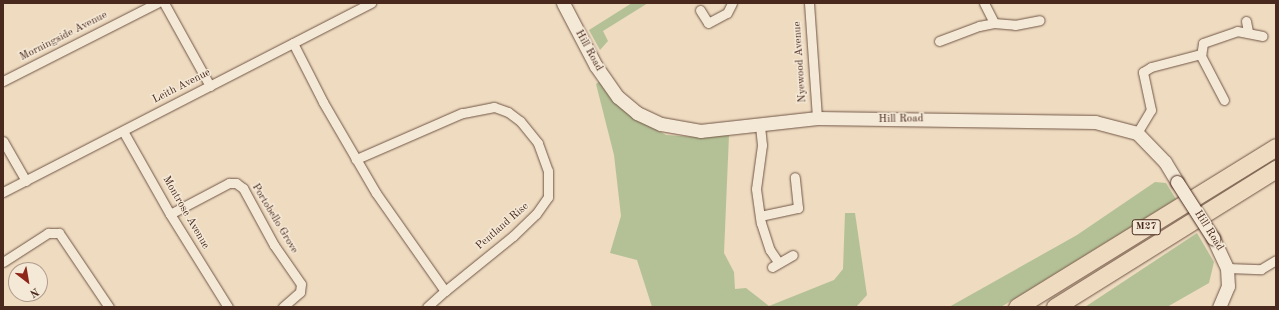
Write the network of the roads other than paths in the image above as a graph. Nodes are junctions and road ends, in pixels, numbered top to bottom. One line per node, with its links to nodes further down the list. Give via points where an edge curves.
1 (157, 3): 17 (street, Morningside Avenue)
2 (164, 3): 18 (street)
3 (371, 3): 15 (street, Leith Avenue)
4 (563, 3): 21 (street, Hill Road, via 605,80 637,113 683,130)
5 (732, 3): 8 (street, via 727,13 708,23)
6 (809, 3): 20 (street, Nyewood Avenue)
7 (984, 3): 11 (street)
8 (700, 10)
9 (1040, 20): 11 (street, via 1015,25)
10 (1246, 20): 12 (street)
11 (994, 23): 14 (street)
12 (1248, 31): 13 (street); 16 (street, via 1228,33 1208,40 1203,43)
13 (1263, 36)
14 (939, 41)
15 (293, 44): 18 (street, Leith Avenue); 26 (street)
16 (1201, 54): 19 (street); 23 (street, via 1151,67 1143,72 1151,110)
17 (3, 81)
18 (210, 86): 22 (street, Leith Avenue)
19 (1224, 100)
20 (818, 118): 21 (street, Hill Road); 23 (street, Hill Road, via 1063,120 1095,122)
21 (760, 126): 32 (street, via 762,145 756,189)
22 (123, 131): 29 (street, Leith Avenue); 31 (street, Montrose Avenue)
23 (1137, 133): 36 (street, Hill Road, bridge, via 1165,162 1213,238)
24 (3, 141): 29 (street)
25 (1276, 147): 42 (highway, M27)
26 (356, 159): 37 (street, via 395,221); 37 (street, Pentland Rise, via 431,125 478,108 494,107 508,112 538,143 548,171 548,197 543,206 513,236)
27 (1276, 169): 43 (highway, M27)
28 (795, 177): 32 (street, via 798,208)
29 (26, 181): 30 (street, Leith Avenue)
30 (3, 192)
31 (170, 214): 39 (street, Montrose Avenue); 40 (street, Portobello Grove, via 229,183 236,183 243,188 274,245 301,284 300,292)
32 (760, 216): 33 (street, via 775,264)
33 (793, 255)
34 (1276, 260): 36 (street, via 1261,269)
35 (3, 262): 38 (street, via 48,233 55,232 63,236)
36 (1227, 268): 44 (street, via 1228,286)
37 (445, 291): 41 (street, Pentland Rise)
38 (110, 307)
39 (228, 307)
40 (283, 307)
41 (427, 307)
42 (1016, 307)
43 (1056, 307)
44 (1219, 307)

